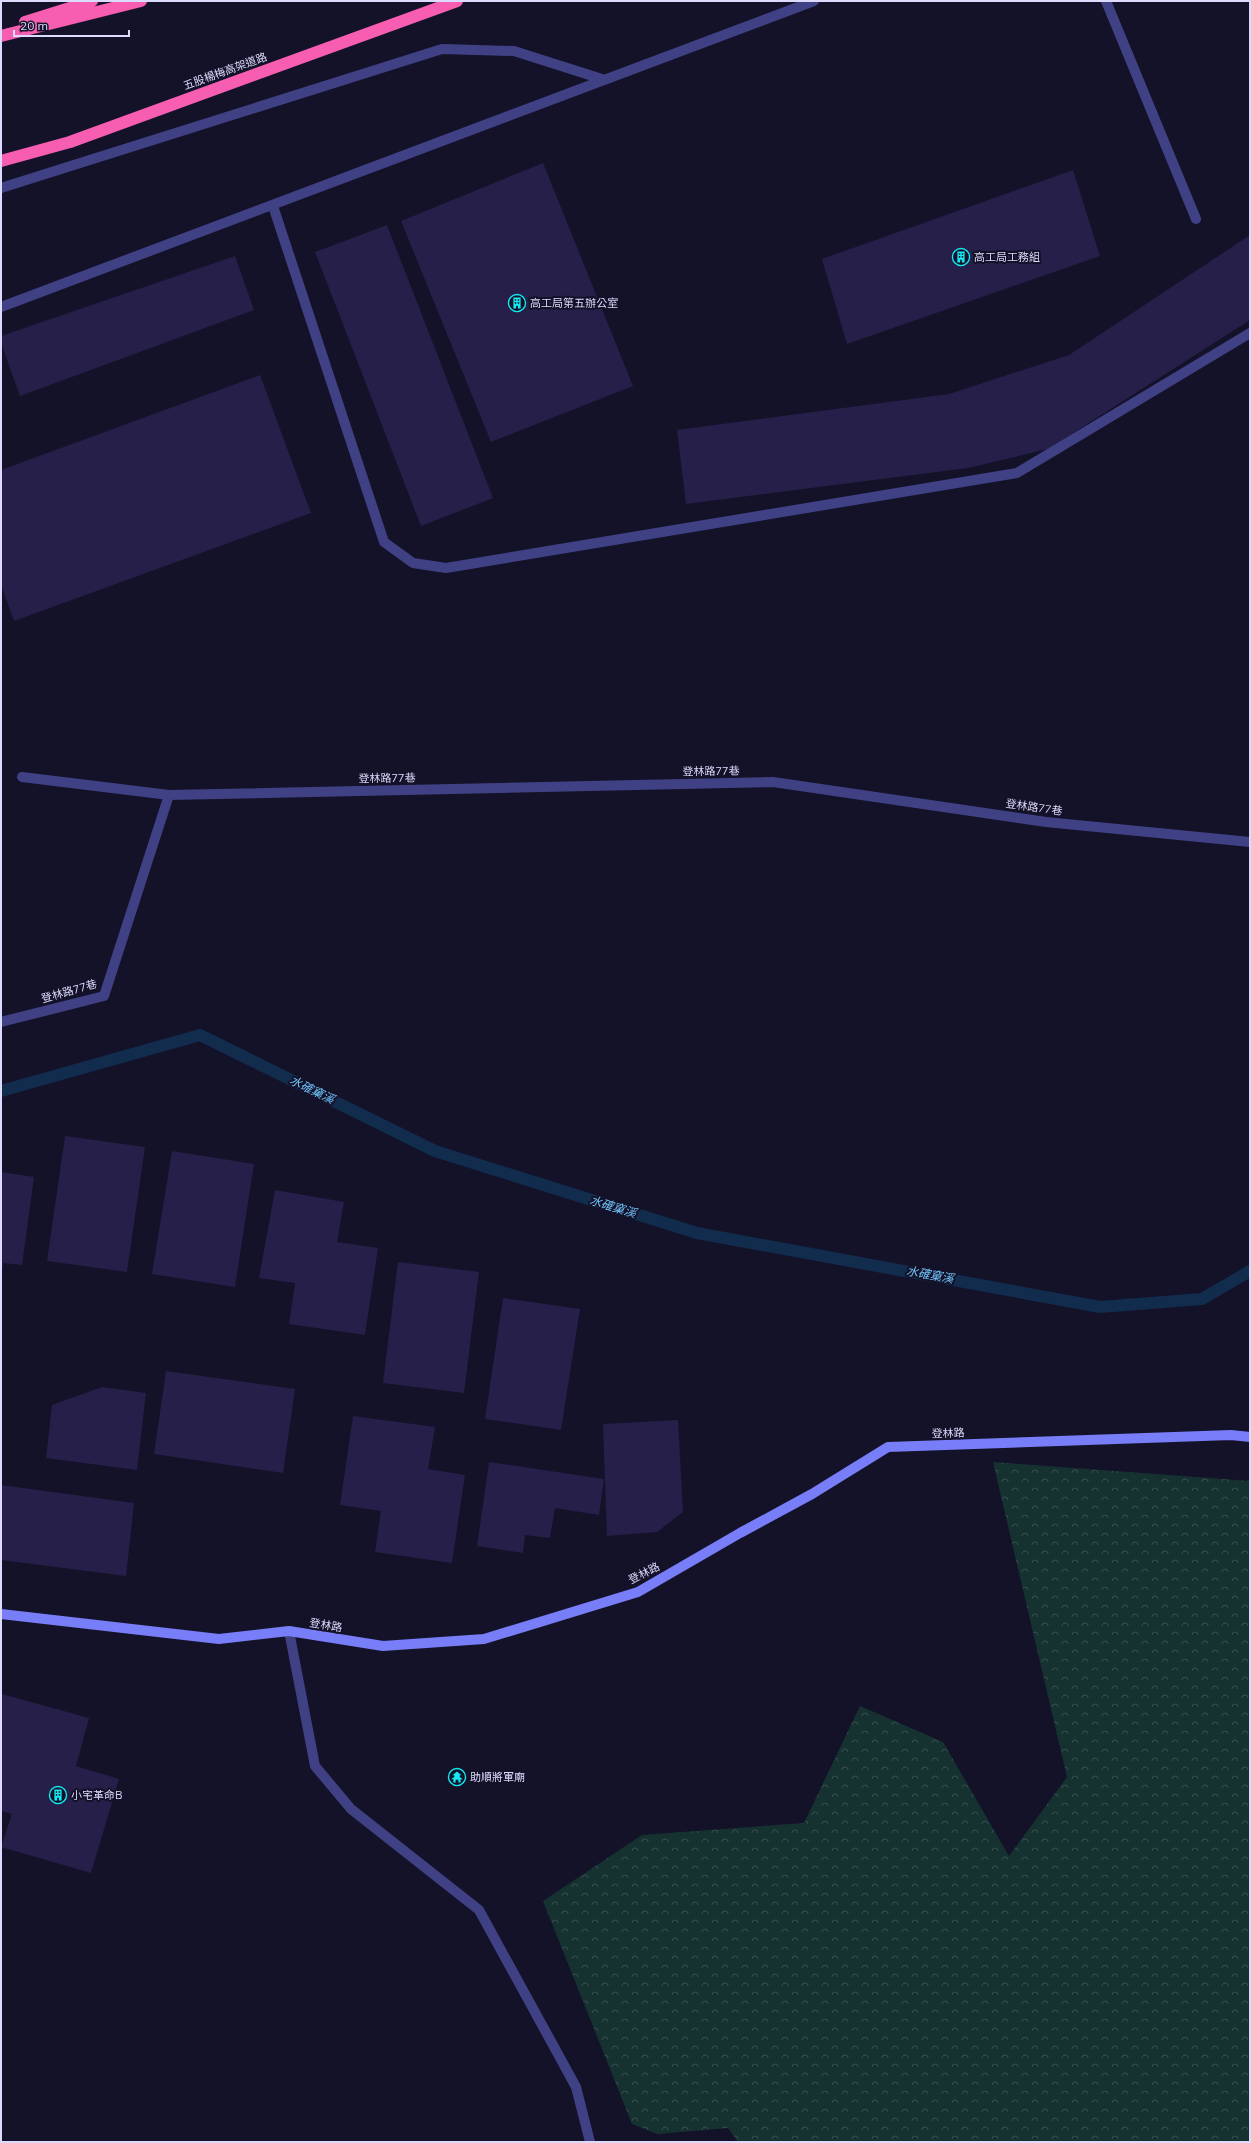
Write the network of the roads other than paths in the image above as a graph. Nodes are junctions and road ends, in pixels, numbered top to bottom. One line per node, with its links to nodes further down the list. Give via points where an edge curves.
1 (92, 1): 6 (highway)
2 (141, 1): 7 (highway)
3 (457, 1): 9 (highway, 五股楊梅高架道路, via 70,142)
4 (814, 1): 8 (street)
5 (1106, 1): 12 (street)
6 (1, 30)
7 (1, 36)
8 (602, 79): 10 (street, via 514,51 442,49); 11 (street)
9 (1, 161)
10 (1, 188)
11 (273, 206): 13 (street); 14 (street, via 384,542 413,563 446,568 1017,473)
12 (1196, 219)
13 (1, 307)
14 (1250, 333)
15 (22, 777): 16 (street, 登林路77巷)
16 (169, 795): 17 (street, 登林路77巷, via 773,782 1046,822); 18 (street, 登林路77巷, via 104,996)
17 (1250, 842)
18 (1, 1022)
19 (1250, 1437): 21 (street, 登林路, via 1231,1435 888,1447 812,1494 638,1592 484,1639 383,1646)
20 (1, 1614): 21 (street, 登林路, via 219,1639)
21 (289, 1631): 22 (street, via 315,1766 351,1809 479,1910 576,2087)
22 (590, 2142)

